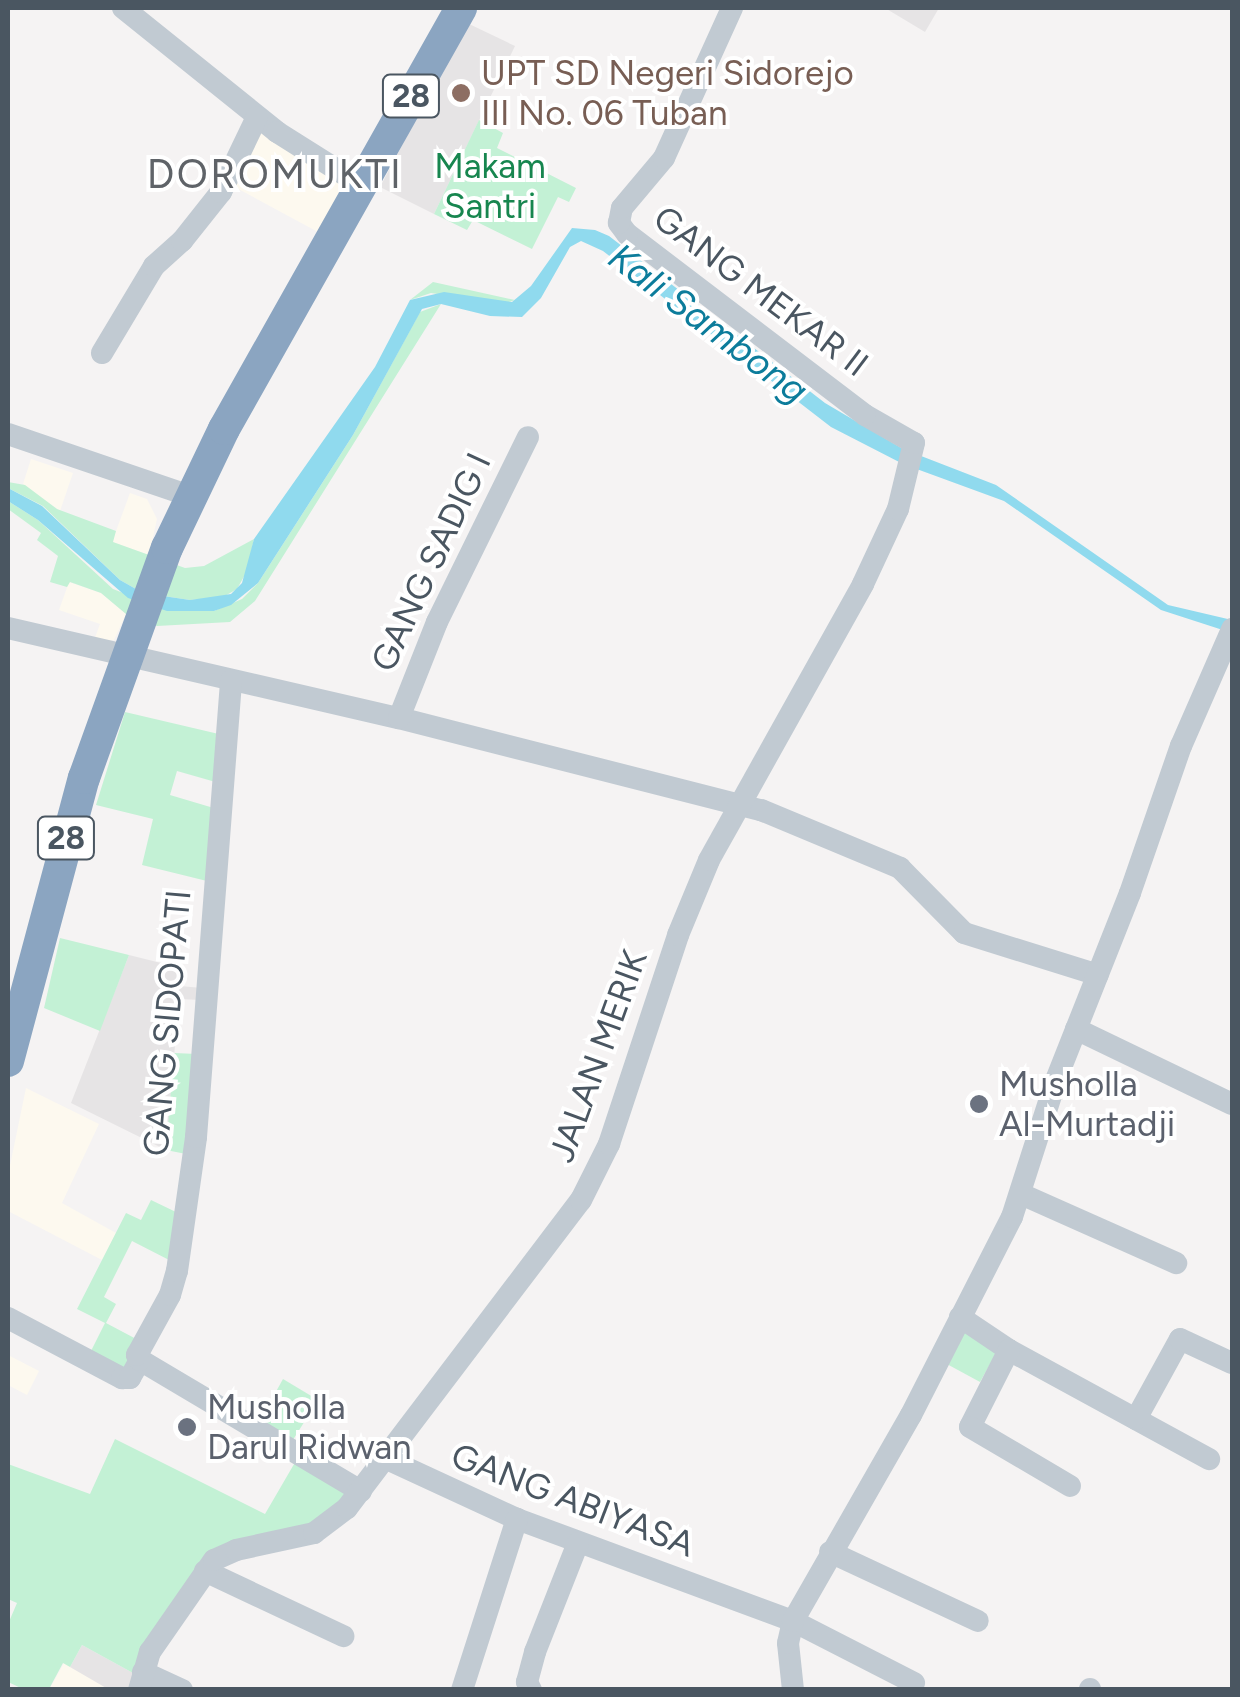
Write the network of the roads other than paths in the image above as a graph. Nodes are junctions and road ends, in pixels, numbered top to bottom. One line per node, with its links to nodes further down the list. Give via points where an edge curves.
1 (122, 8): 4 (street)
2 (460, 8): 5 (highway, 28)
3 (732, 8): 9 (street, GANG MEKAR II, via 664,158 622,208 619,223 865,415 912,442)
4 (257, 117): 5 (street); 6 (street, via 222,192 154,266)
5 (362, 185): 10 (highway, 28)
6 (102, 353)
7 (8, 434): 10 (street)
8 (528, 436): 15 (street, GANG SADIG I, via 427,643)
9 (912, 461): 16 (street, JALAN MERIK, via 863,584)
10 (190, 496): 13 (highway, 28)
11 (8, 628): 13 (street)
12 (1230, 638): 17 (street, via 1182,746)
13 (127, 658): 14 (street); 19 (highway, 28, via 59,860)
14 (231, 680): 15 (street); 26 (street, GANG SIDOPATI, via 196,1136 177,1270 137,1354)
15 (399, 718): 16 (street)
16 (738, 804): 17 (street, via 900,868 964,933); 29 (street, JALAN MERIK, via 686,914 590,1186)
17 (1098, 975): 18 (street)
18 (1076, 1029): 20 (street); 21 (street)
19 (8, 1061)
20 (1232, 1104)
21 (1022, 1194): 22 (street); 24 (street)
22 (1176, 1264)
23 (8, 1318): 26 (street, via 122,1378 130,1378)
24 (960, 1318): 25 (street); 35 (street)
25 (1009, 1350): 28 (street); 31 (street, via 970,1427)
26 (140, 1360): 32 (street)
27 (1232, 1363): 28 (street, via 1180,1339)
28 (1136, 1419): 30 (street)
29 (387, 1459): 32 (street); 33 (street, GANG ABIYASA)
30 (1209, 1459)
31 (1070, 1486)
32 (361, 1490): 36 (street, via 322,1530 223,1555)
33 (517, 1519): 34 (street, GANG ABIYASA); 43 (street)
34 (578, 1542): 37 (street, GANG ABIYASA); 44 (street, via 535,1652)
35 (830, 1552): 37 (street); 38 (street)
36 (205, 1571): 39 (street); 40 (street)
37 (793, 1621): 41 (street, GANG ABIYASA); 45 (street)
38 (978, 1621)
39 (344, 1636)
40 (141, 1681): 42 (street)
41 (914, 1683)
42 (182, 1690)
43 (462, 1690)
44 (531, 1690)
45 (793, 1690)

